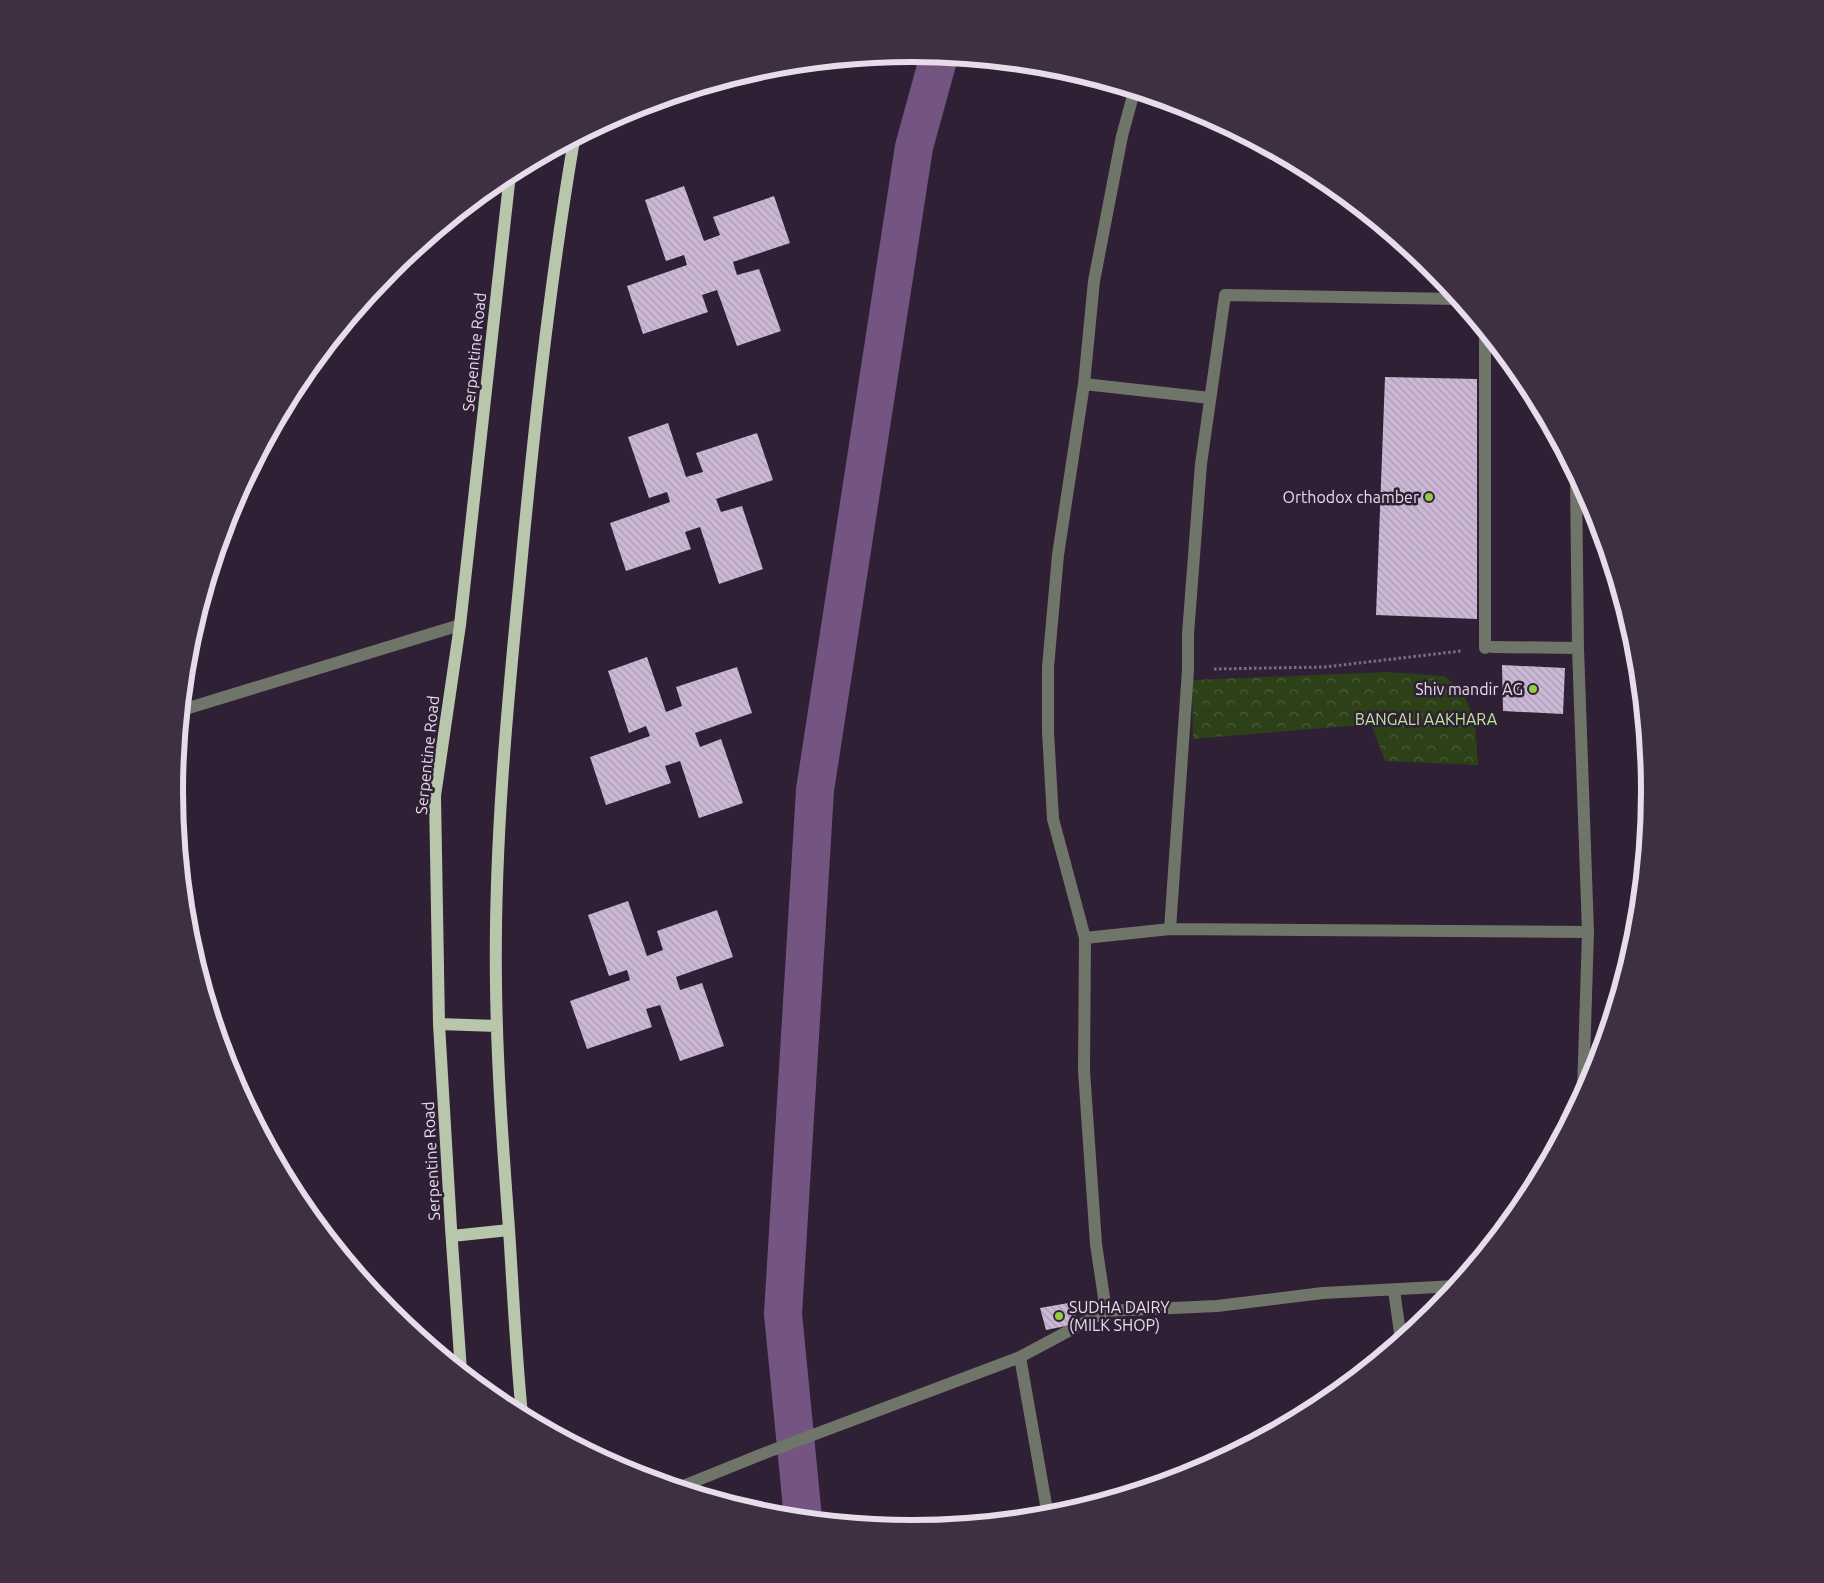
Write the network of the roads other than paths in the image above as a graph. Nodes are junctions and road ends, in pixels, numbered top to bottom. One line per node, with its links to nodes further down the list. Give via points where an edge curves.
1 (1133, 97): 6 (street, via 1094,282)
2 (573, 147): 16 (main road, via 533,451 504,737 497,921)
3 (509, 184): 9 (main road, Serpentine Road)
4 (1449, 299): 7 (street, via 1225,295)
5 (1485, 342): 10 (street, via 1488,648)
6 (1084, 384): 7 (street); 14 (street, via 1058,555 1048,667 1048,732 1053,819)
7 (1210, 398): 12 (street, via 1201,464 1188,634)
8 (1576, 491): 10 (street)
9 (460, 626): 11 (street); 15 (main road, Serpentine Road, via 435,796)
10 (1578, 648): 13 (street)
11 (188, 708)
12 (1170, 930): 13 (street); 14 (street)
13 (1588, 932): 17 (street)
14 (1085, 938): 22 (street, via 1084,1071 1096,1244)
15 (439, 1024): 16 (main road); 19 (main road, Serpentine Road)
16 (497, 1026): 18 (main road)
17 (1584, 1075)
18 (509, 1230): 19 (main road); 26 (main road)
19 (452, 1236): 25 (main road, Serpentine Road)
20 (1446, 1287): 21 (street)
21 (1394, 1290): 22 (street, via 1323,1293 1217,1306); 23 (street)
22 (1106, 1311): 24 (street)
23 (1400, 1333)
24 (1020, 1357): 27 (street); 28 (street)
25 (461, 1364)
26 (521, 1406)
27 (686, 1485)
28 (1046, 1507)

